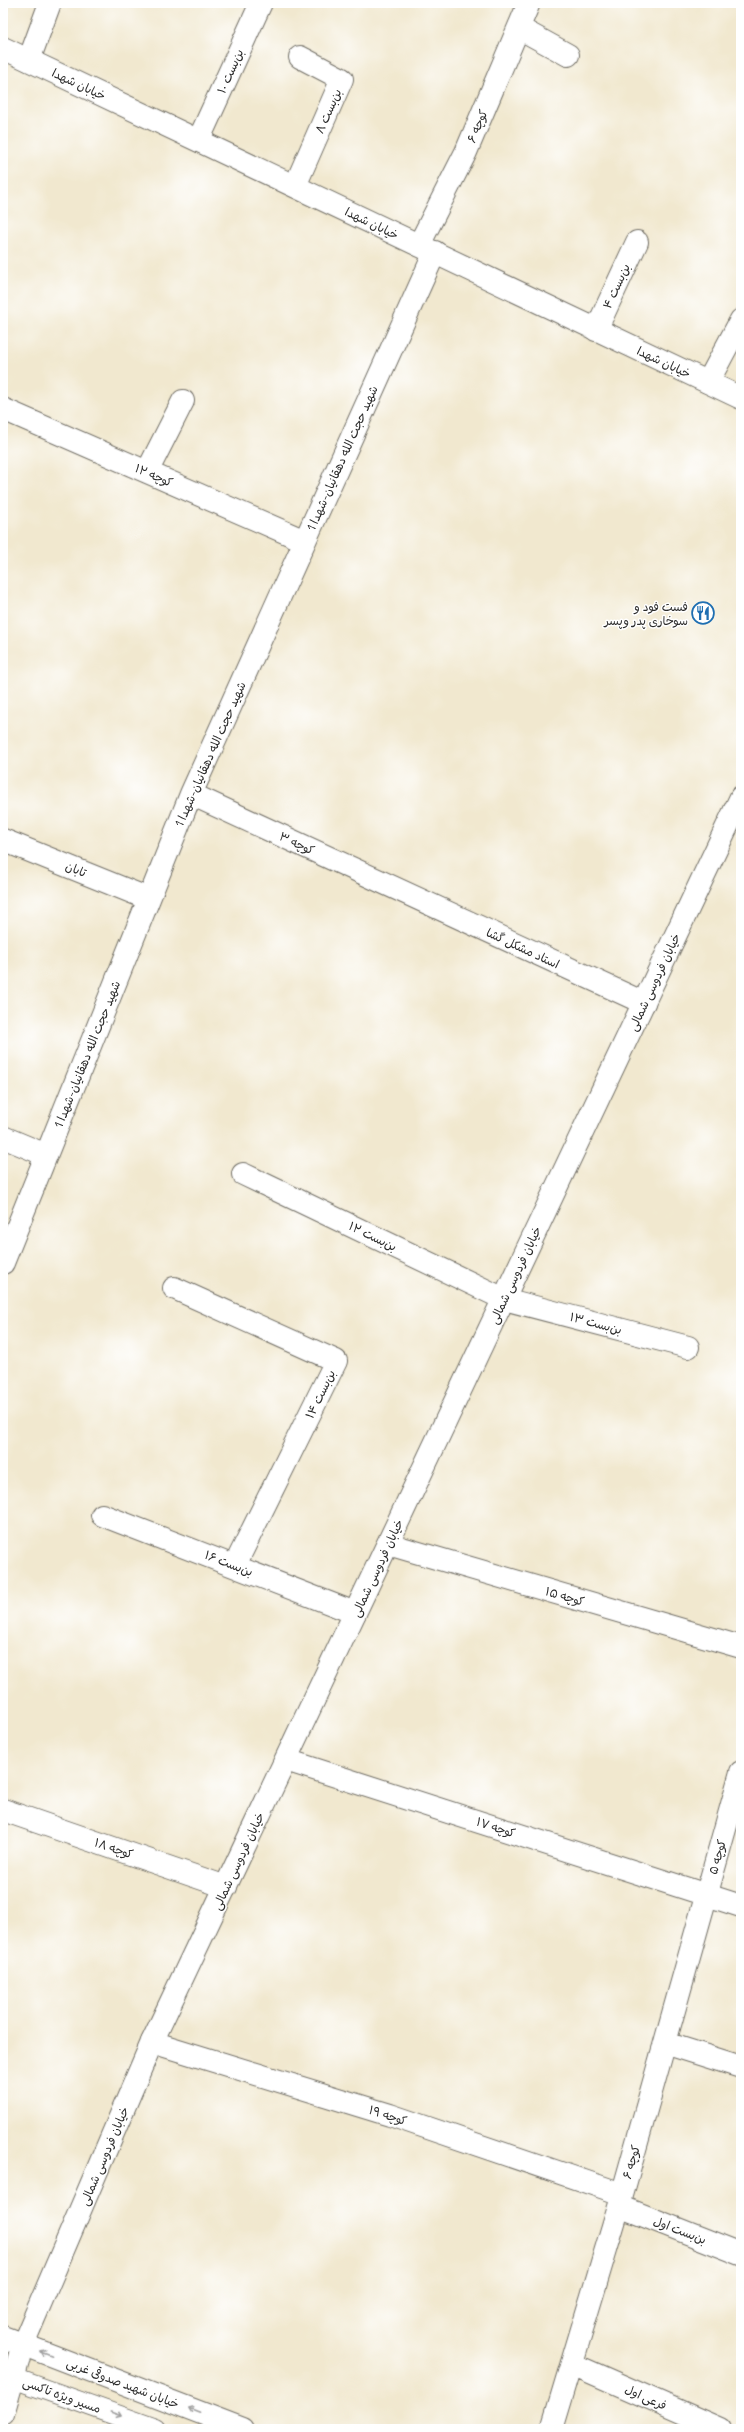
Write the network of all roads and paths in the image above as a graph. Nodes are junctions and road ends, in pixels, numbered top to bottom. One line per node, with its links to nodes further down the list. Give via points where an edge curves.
1 (50, 3): 8 (street)
2 (260, 3): 9 (street, بن‌بست ۱۰)
3 (530, 3): 4 (street, کوچه ۶)
4 (519, 28): 6 (street); 12 (street, کوچه ۶)
5 (3, 48): 8 (street, خیابان شهدا)
6 (568, 54)
7 (300, 57): 10 (street, بن‌بست ۸, via 342,79)
8 (29, 60): 9 (street, خیابان شهدا)
9 (199, 139): 10 (street, خیابان شهدا)
10 (295, 186): 12 (street, خیابان شهدا)
11 (637, 242): 14 (street, بن‌بست ۴)
12 (427, 249): 14 (street, خیابان شهدا); 20 (street, شهید حجت الله دهقانیان-شهدا 1)
13 (741, 320): 15 (street)
14 (596, 330): 15 (street, خیابان شهدا)
15 (708, 382): 16 (street, خیابان شهدا)
16 (741, 398)
17 (183, 402): 19 (street)
18 (3, 409): 19 (street, کوچه ۱۲)
19 (147, 472): 20 (street, کوچه ۱۲)
20 (305, 541): 21 (street, شهید حجت الله دهقانیان-شهدا 1)
21 (191, 794): 24 (street, کوچه ۳); 25 (street, شهید حجت الله دهقانیان-شهدا 1)
22 (740, 802): 26 (street, خیابان فردوسی شمالی)
23 (3, 840): 25 (street, تابان)
24 (403, 892): 26 (street, استاد مشکل گشا)
25 (149, 899): 28 (street, شهید حجت الله دهقانیان-شهدا 1)
26 (644, 1003): 32 (street, خیابان فردوسی شمالی)
27 (3, 1137): 28 (street)
28 (46, 1155): 30 (street, شهید حجت الله دهقانیان-شهدا 1)
29 (243, 1174): 32 (street, بن‌بست ۱۲)
30 (3, 1263)
31 (174, 1288): 36 (street, بن‌بست ۱۴, via 336,1361)
32 (504, 1299): 33 (street, بن‌بست ۱۳); 35 (street, خیابان فردوسی شمالی)
33 (688, 1347)
34 (102, 1515): 36 (street, بن‌بست ۱۶)
35 (388, 1544): 37 (street, خیابان فردوسی شمالی); 38 (street, کوچه ۱۵)
36 (236, 1565): 37 (street, بن‌بست ۱۶)
37 (355, 1613): 39 (street, خیابان فردوسی شمالی)
38 (741, 1647)
39 (286, 1760): 42 (street, خیابان فردوسی شمالی); 43 (street, کوچه ۱۷)
40 (741, 1772): 43 (street, کوچه ۵)
41 (3, 1810): 42 (street, کوچه ۱۸)
42 (226, 1887): 45 (street, خیابان فردوسی شمالی)
43 (707, 1894): 44 (street, کوچه ۱۷); 46 (street, کوچه ۶)
44 (741, 1906)
45 (152, 2042): 48 (street, کوچه ۱۹, via 390,2115); 50 (street, خیابان فردوسی شمالی)
46 (665, 2042): 47 (street); 48 (street, کوچه ۶)
47 (741, 2067)
48 (620, 2200): 49 (street, بن‌بست اول); 51 (street, کوچه ۶)
49 (741, 2254)
50 (13, 2341): 52 (street, خیابان فردوسی شمالی); 55 (street, خیابان شهید صدوقی غربی, one-way to 50)
51 (572, 2364): 56 (street, کوچه ۶); 57 (street, فرعی اول)
52 (14, 2378): 53 (street, خیابان فردوسی شمالی); 54 (lane, مسیر ویژه تاکسی, one-way to 54)
53 (3, 2414)
54 (156, 2429)
55 (243, 2429)
56 (552, 2429)
57 (720, 2429)

